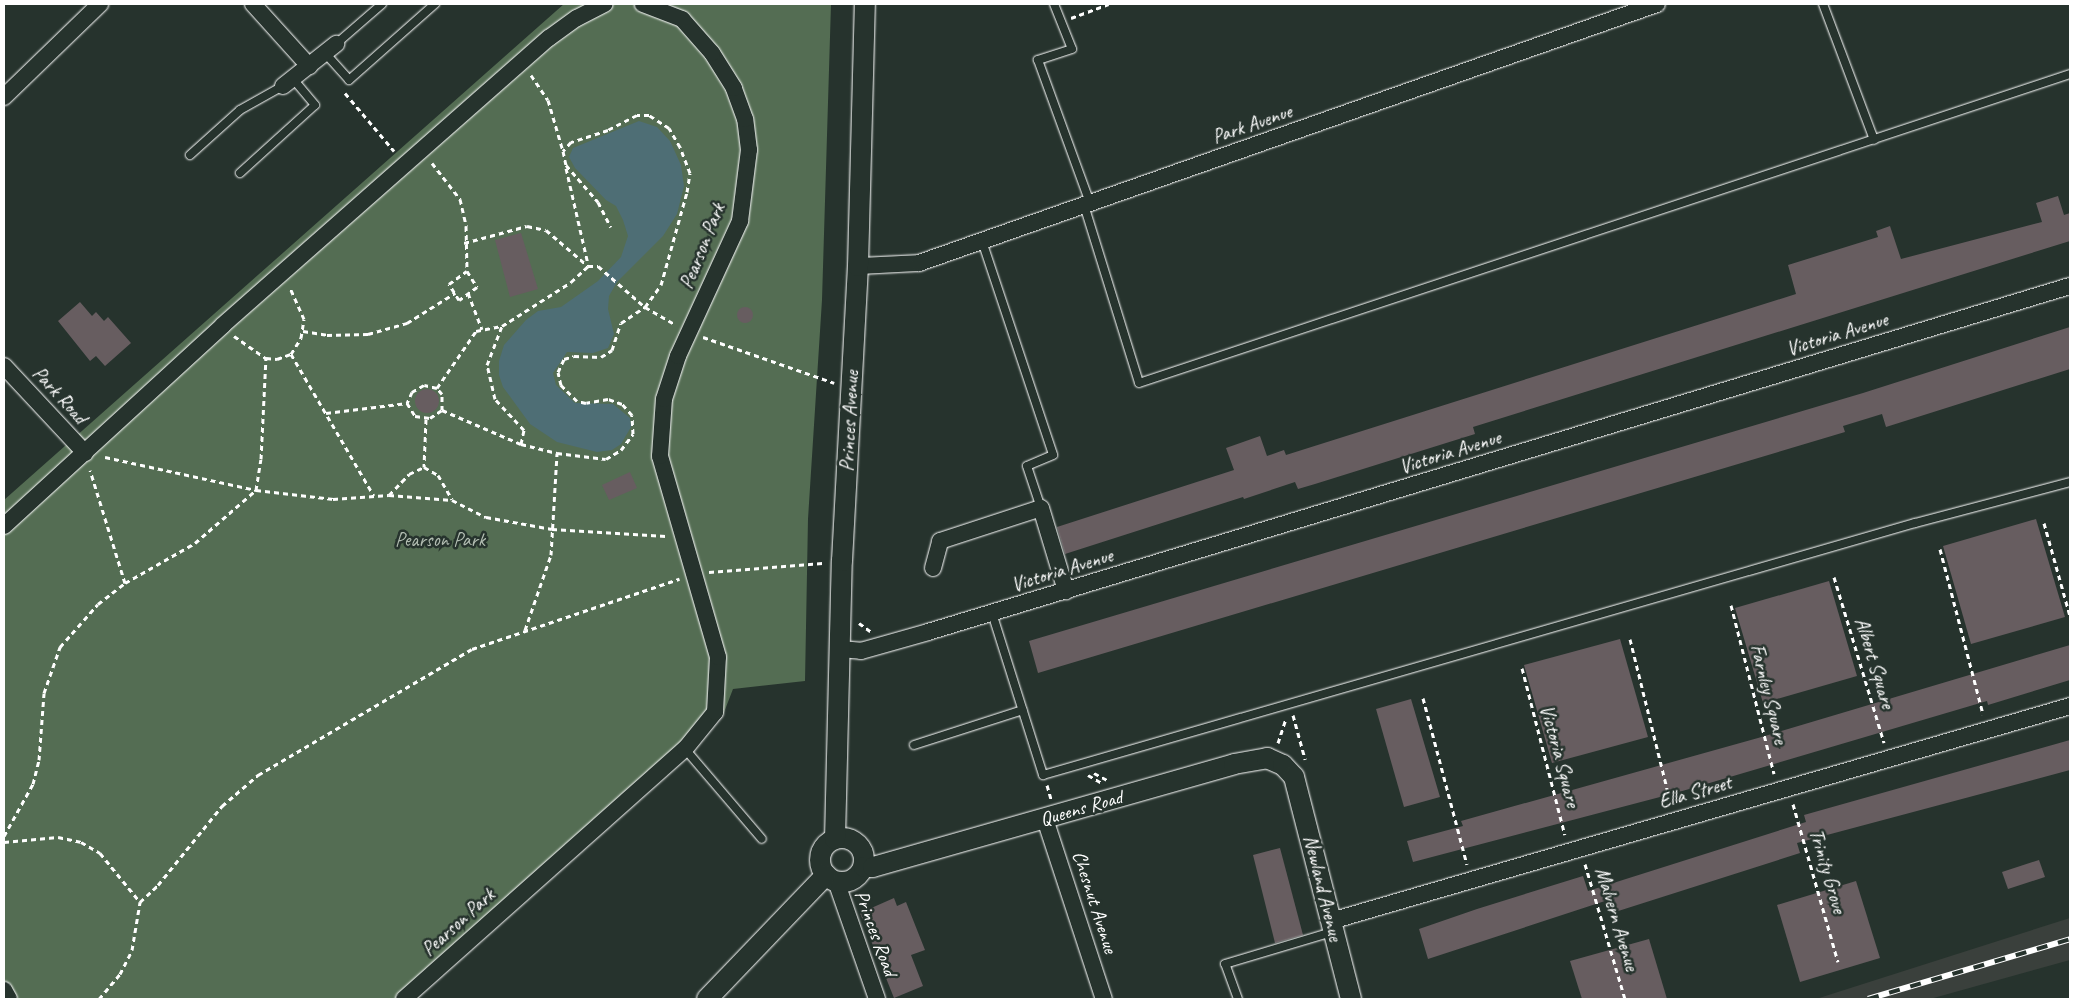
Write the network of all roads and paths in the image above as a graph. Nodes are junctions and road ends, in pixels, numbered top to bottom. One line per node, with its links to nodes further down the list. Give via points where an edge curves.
1 (100, 4): 21 (street)
2 (253, 4): 17 (street)
3 (382, 4): 15 (lane)
4 (434, 4): 15 (lane, via 349,80)
5 (594, 4): 13 (street)
6 (604, 4): 13 (street)
7 (643, 4): 45 (street, Pearson Park, via 682,19 712,53 734,88 745,119 749,150 740,220)
8 (865, 4): 34 (street, Princes Avenue)
9 (1054, 4): 14 (lane)
10 (1109, 4): 14 (path)
11 (1657, 4): 29 (street, Park Avenue)
12 (1822, 4): 22 (lane)
13 (576, 18): 16 (street)
14 (1061, 22): 29 (lane, via 1072,49 1038,60)
15 (331, 49): 17 (street)
16 (522, 62): 23 (street); 24 (path, via 548,100)
17 (309, 66): 19 (street)
18 (2070, 74): 22 (lane)
19 (288, 83): 25 (lane, via 240,110); 28 (lane, via 315,105)
20 (343, 90): 26 (path)
21 (4, 97)
22 (1874, 140): 29 (lane, via 1139,383)
23 (422, 151): 26 (street); 32 (path, via 460,199 466,226)
24 (563, 151): 27 (path); 40 (path, via 571,142 608,130 637,115 649,115 669,128 680,146 690,173 687,192 661,285)
25 (190, 155)
26 (406, 165): 36 (street)
27 (566, 165): 30 (path, via 598,202); 33 (path)
28 (240, 173)
29 (1087, 204): 31 (street, Park Avenue)
30 (611, 227)
31 (982, 241): 34 (street, Park Avenue, via 905,266); 64 (lane, via 1053,455 1027,466)
32 (464, 243): 33 (path, via 527,226 546,230); 35 (path)
33 (588, 266): 40 (path, via 598,266); 42 (path, via 571,282)
34 (858, 266): 50 (street, Princes Avenue)
35 (467, 272): 38 (path, via 449,284); 39 (path, via 477,287)
36 (280, 275): 41 (street); 44 (path, via 301,306)
37 (2070, 286): 75 (street, Victoria Avenue)
38 (456, 294): 39 (path, via 460,300); 44 (path, via 407,323 368,334 327,335)
39 (468, 294): 43 (path)
40 (645, 307): 45 (path); 57 (path, via 621,323 612,350 601,357 564,359 558,372 561,386 577,401 586,403 608,399 622,404 632,415 633,434 621,450 606,459)
41 (223, 325): 47 (path, via 240,342); 56 (street)
42 (502, 326): 43 (path); 55 (path, via 486,365 494,399 524,430)
43 (482, 329): 49 (path, via 476,331)
44 (303, 331): 46 (path)
45 (688, 332): 50 (path); 68 (street, Pearson Park, via 664,399 660,456)
46 (291, 354): 47 (path, via 277,359); 53 (path)
47 (266, 358): 60 (path, via 261,459)
48 (4, 366): 56 (street, Park Road)
49 (437, 388): 51 (path, via 429,385 417,387); 52 (path, via 442,394)
50 (851, 388): 70 (street, Princes Avenue)
51 (407, 403): 53 (path); 54 (path, via 415,416)
52 (442, 410): 54 (path); 55 (path)
53 (326, 413): 62 (path)
54 (426, 419): 58 (path)
55 (521, 444): 57 (path)
56 (85, 453): 60 (path); 66 (street); 74 (path)
57 (557, 453): 67 (path)
58 (424, 467): 61 (path, via 409,474); 63 (path, via 438,475)
59 (2070, 482): 86 (lane, via 1915,523)
60 (256, 490): 62 (path, via 333,499); 74 (path, via 195,543)
61 (388, 495): 62 (path); 63 (path)
62 (374, 496)
63 (452, 500): 67 (path, via 486,517)
64 (1041, 508): 71 (street, via 940,541); 75 (street)
65 (2044, 523): 79 (path)
66 (4, 526)
67 (552, 529): 68 (path); 80 (path, via 551,555)
68 (682, 537): 72 (street, Pearson Park)
69 (1940, 549): 89 (path)
70 (842, 561): 72 (path); 83 (street, Princes Avenue)
71 (933, 568)
72 (695, 574): 80 (path); 91 (street, Pearson Park, via 718,657 715,712)
73 (1834, 577): 92 (path, Albert Square)
74 (125, 583): 97 (path, via 98,604 60,647 44,693 39,760 33,784)
75 (1066, 591): 77 (street, Victoria Avenue)
76 (1732, 605): 94 (path, Farnley Square)
77 (992, 613): 83 (street, Victoria Avenue, via 861,651); 88 (lane)
78 (855, 616): 81 (path, via 860,624)
79 (2070, 616)
80 (525, 630): 105 (path, via 472,649 258,775 222,806 158,885)
81 (878, 636)
82 (1630, 639): 96 (path)
83 (840, 649): 99 (street, Princes Avenue)
84 (1522, 668): 101 (path, Victoria Square)
85 (1423, 698): 104 (path)
86 (1290, 703): 88 (lane, via 1043,775); 93 (path)
87 (2070, 706): 89 (street, Ella Street)
88 (1023, 710): 90 (lane)
89 (1988, 729): 92 (street, Ella Street)
90 (914, 745)
91 (685, 749): 98 (lane); 111 (street, Pearson Park)
92 (1888, 758): 94 (street, Ella Street)
93 (1273, 760): 95 (street, Queens Road, via 1267,758 1234,764); 106 (street, Newland Avenue, via 1294,777)
94 (1783, 789): 96 (street, Ella Street); 107 (path, Trinity Grove)
95 (1045, 819): 102 (street, Queens Road); 114 (street, Chesnut Avenue)
96 (1674, 820): 101 (street, Ella Street)
97 (4, 836)
98 (762, 839)
99 (835, 839): 102 (street, via 855,841 864,855); 103 (street, via 825,847 820,858)
100 (4, 842): 105 (path, via 58,837 81,842 100,853)
101 (1574, 849): 104 (street, Ella Street); 117 (path, Malvern Avenue)
102 (864, 867): 103 (street, via 851,880)
103 (831, 878): 112 (street); 113 (street, Princes Road)
104 (1471, 879): 106 (street, Ella Street, via 1390,903)
105 (140, 902): 110 (path, via 132,950 120,974)
106 (1332, 926): 115 (lane, via 1225,964); 116 (street, Newland Avenue)
107 (1838, 962)
108 (4, 990): 109 (street)
109 (9, 999)
110 (99, 999)
111 (404, 999)
112 (707, 999)
113 (877, 999)
114 (1104, 999)
115 (1238, 999)
116 (1351, 999)
117 (1625, 999)

